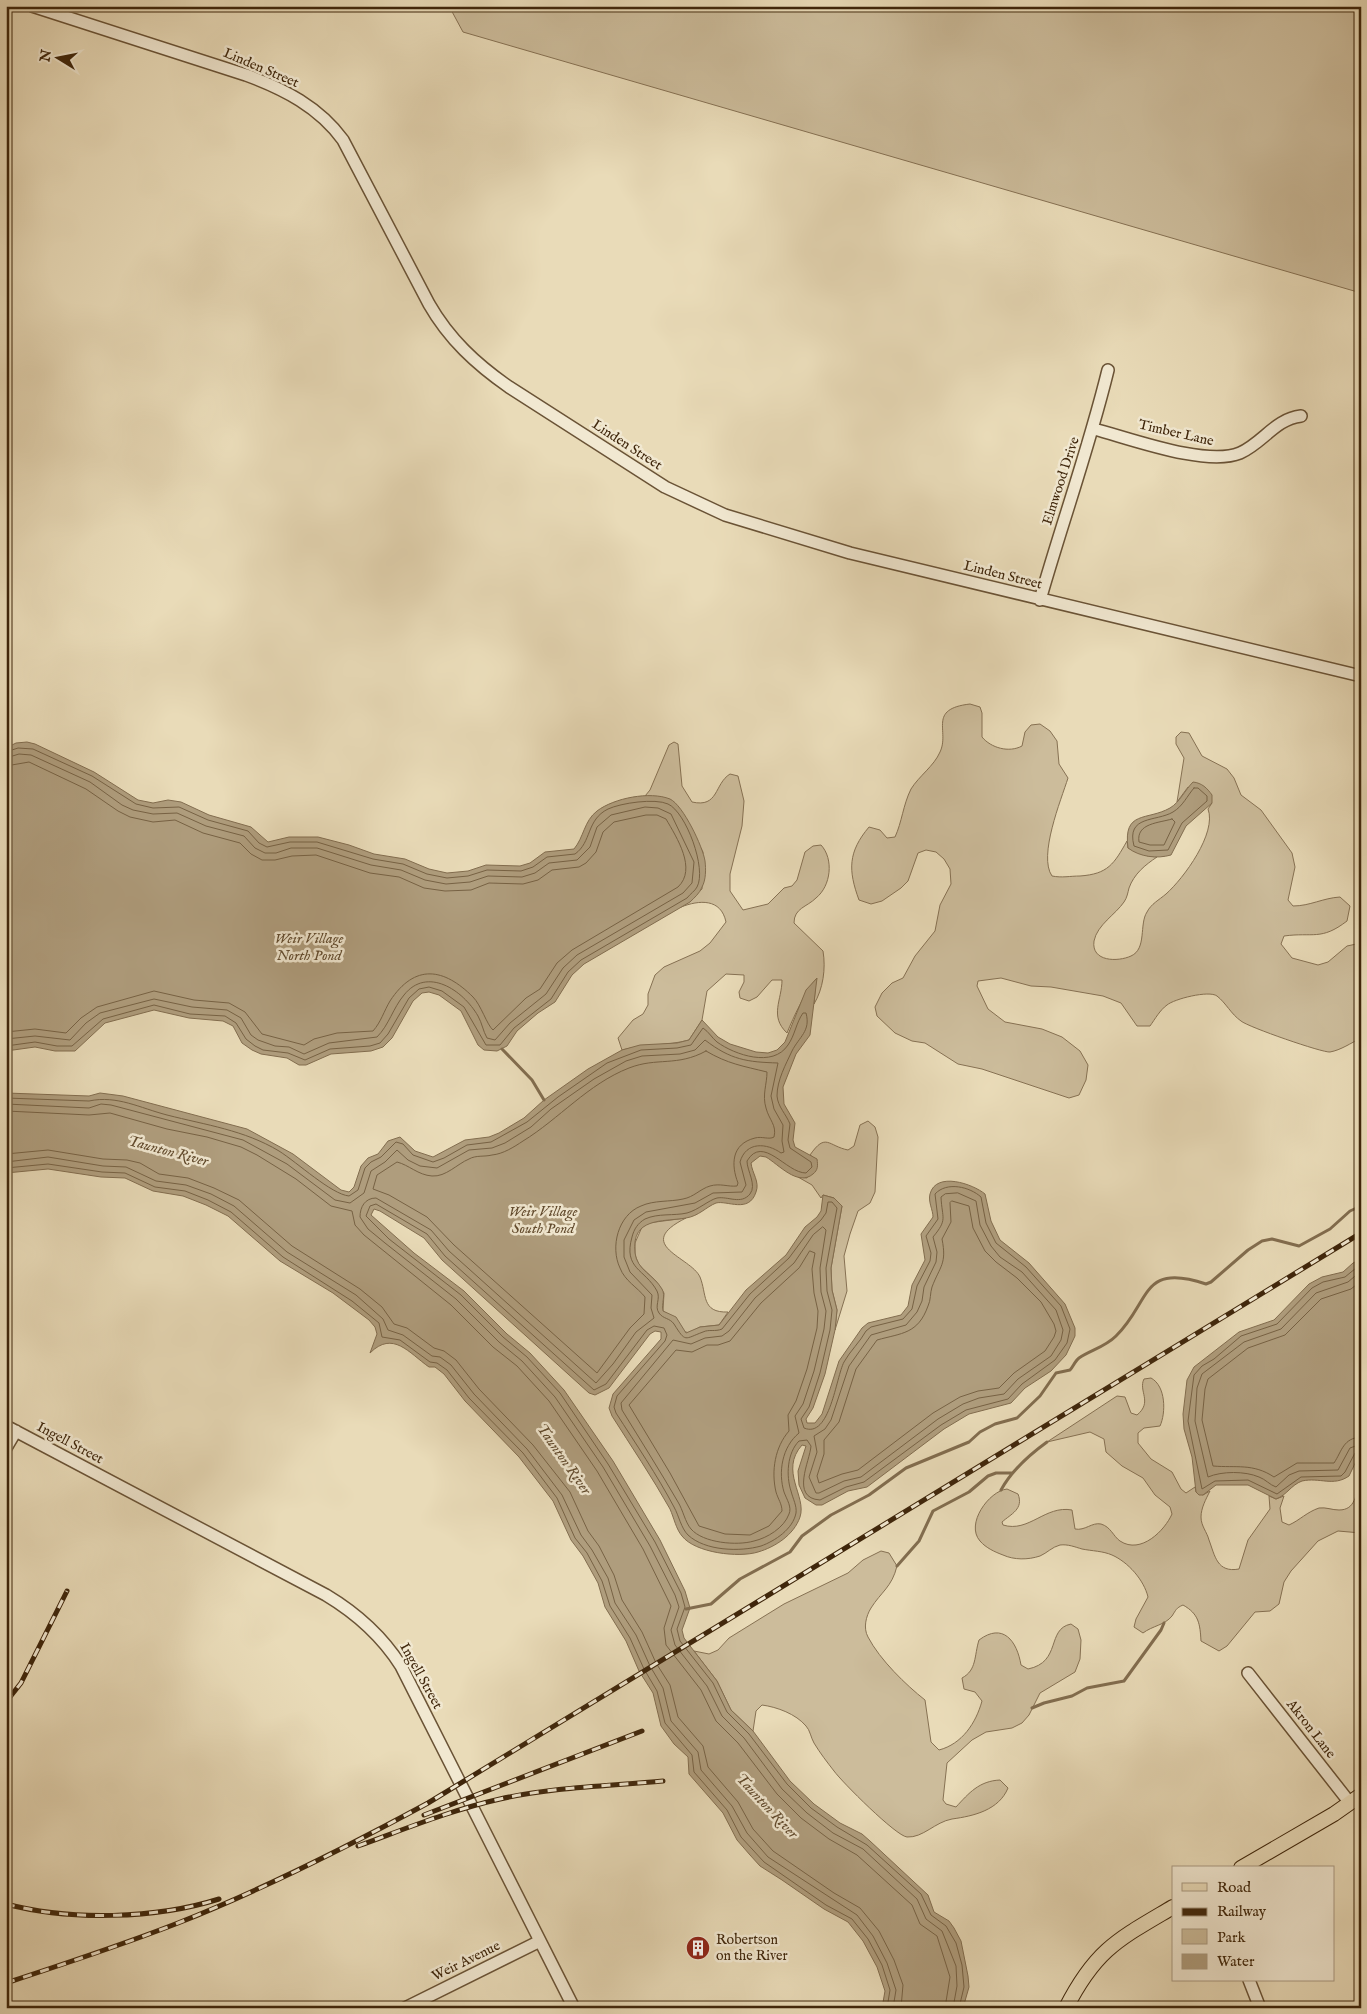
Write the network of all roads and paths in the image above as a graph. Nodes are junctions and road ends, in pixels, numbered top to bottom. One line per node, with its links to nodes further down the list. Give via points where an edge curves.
1 (32, 6): 5 (street, Linden Street, via 255,78 313,109 343,140 438,320 459,346 510,387 665,487 707,508 787,535)
2 (1108, 370): 4 (street, Elmwood Drive)
3 (1301, 416): 4 (street, Timber Lane, via 1280,421 1246,450 1217,458 1189,454)
4 (1094, 429): 5 (street, Elmwood Drive)
5 (1040, 600): 6 (street, Linden Street)
6 (1361, 676)
7 (11, 1428): 8 (street); 13 (street, Ingell Street, via 326,1595 373,1630 402,1666)
8 (6, 1448)
9 (1248, 1674): 10 (street, Akron Lane)
10 (1355, 1799): 11 (main road)
11 (1243, 1866)
12 (1172, 1908): 17 (main road, via 1101,1954 1085,1974)
13 (540, 1941): 15 (street, Weir Avenue); 16 (street, Ingell Street)
14 (1250, 1982): 18 (street)
15 (405, 2008)
16 (574, 2008)
17 (1066, 2008)
18 (1260, 2008)

